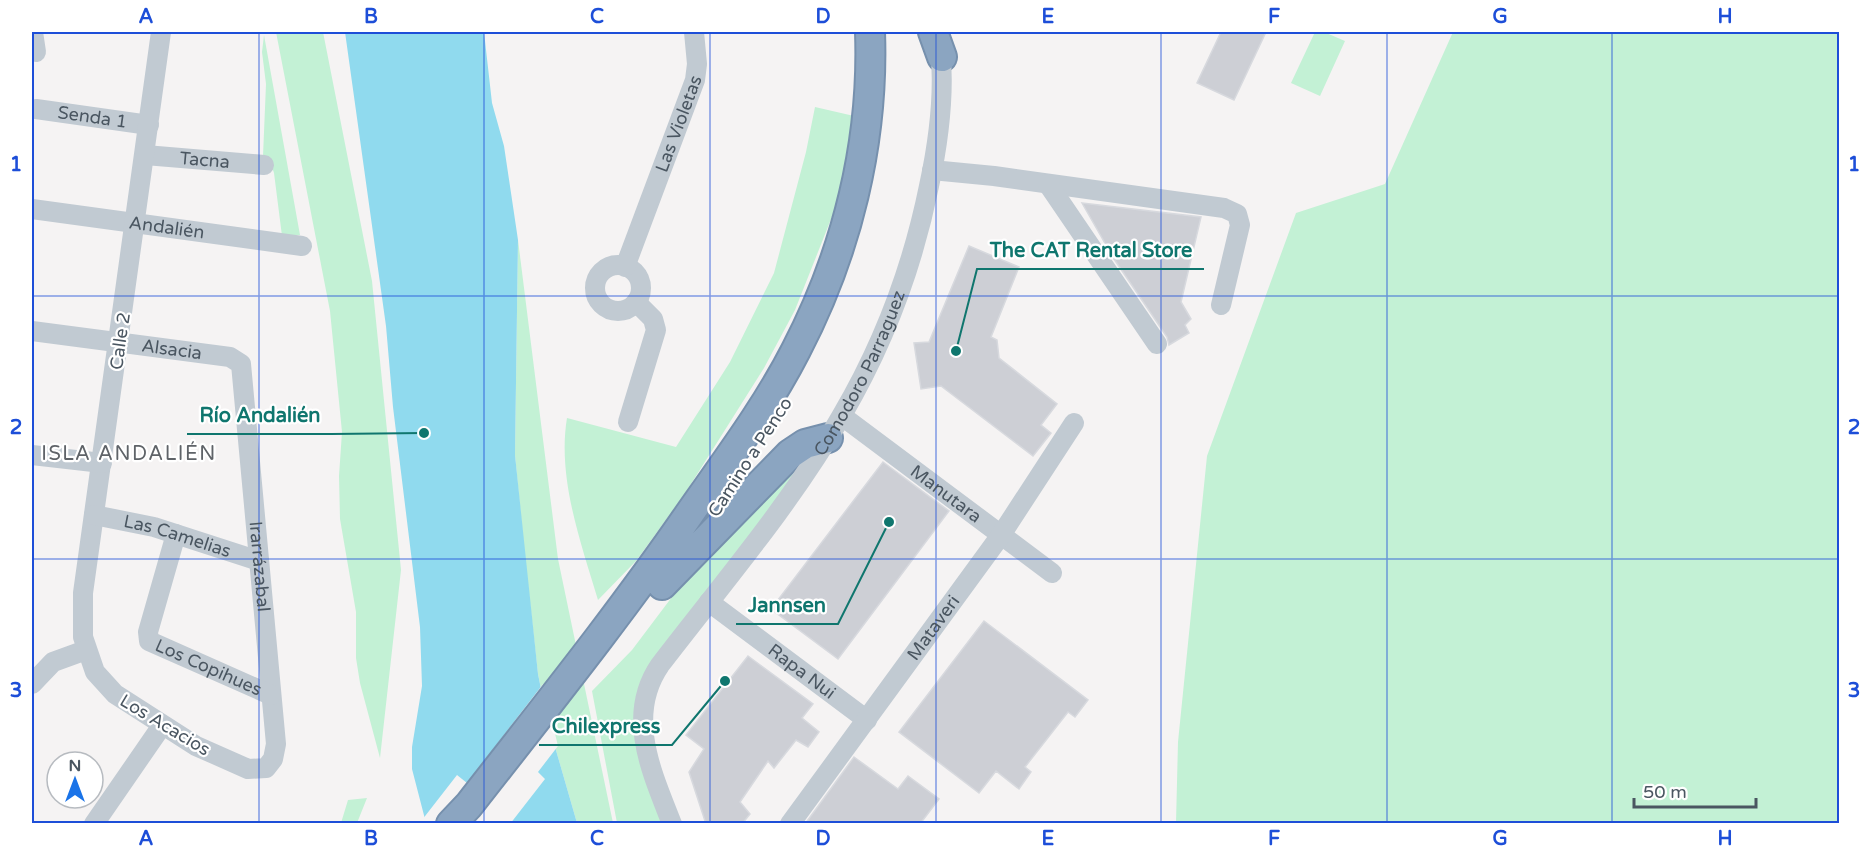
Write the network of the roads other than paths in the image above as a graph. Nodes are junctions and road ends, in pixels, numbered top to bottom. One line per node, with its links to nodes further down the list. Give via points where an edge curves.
1 (33, 32): 7 (street)
2 (161, 32): 9 (street, Calle 2)
3 (694, 32): 17 (street, Las Violetas, via 695,80 645,212)
4 (870, 32): 36 (highway, Camino a Penco, via 868,107 857,179 838,250 812,318 778,383 651,570)
5 (887, 32): 34 (highway, Camino a Penco, via 887,103 879,171 842,292 783,410)
6 (938, 40): 12 (street, Comodoro Parraguez, via 940,109)
7 (36, 52)
8 (36, 109): 9 (street, Senda 1)
9 (148, 125): 10 (street, Calle 2)
10 (145, 154): 11 (street, Tacna); 15 (street, Calle 2)
11 (264, 165)
12 (932, 170): 13 (street); 26 (street, Comodoro Parraguez, via 914,248 895,304)
13 (1048, 184): 19 (street, via 1224,208 1237,214 1240,225); 22 (street)
14 (32, 209): 15 (street, Andalién)
15 (135, 224): 16 (street, Andalién); 21 (street, Calle 2)
16 (302, 246)
17 (631, 271): 18 (street, via 641,287); 18 (street, via 612,267 605,270 598,277 596,292 599,302 614,311 630,308)
18 (636, 302): 24 (street, via 653,319 656,330)
19 (1221, 305)
20 (32, 331): 21 (street, Alsacia)
21 (120, 342): 23 (street, Alsacia); 28 (street, Calle 2)
22 (1157, 344)
23 (239, 360): 32 (street, Irarrázabal)
24 (628, 422)
25 (1074, 423): 31 (street, Mataveri)
26 (835, 427): 31 (street, Manutara); 34 (highway, via 790,454); 35 (street, Comodoro Parraguez, via 788,498)
27 (32, 454): 28 (street)
28 (102, 463): 29 (street, Calle 2)
29 (94, 515): 30 (street, Las Camelias); 37 (street, Calle 2, via 81,608)
30 (176, 534): 32 (street, Las Camelias); 39 (street, Los Copihues, via 148,632 149,641)
31 (1001, 535): 33 (street, Manutara); 40 (street, Mataveri)
32 (259, 561): 39 (street, Irarrázabal)
33 (1052, 573)
34 (662, 585): 36 (highway, Camino a Penco)
35 (709, 602): 40 (street, Rapa Nui); 45 (street, Comodoro Parraguez, via 660,665 646,690 643,741)
36 (621, 624): 43 (highway, Camino a Penco)
37 (86, 650): 38 (street, via 53,662); 41 (street, Los Acacios, via 107,688)
38 (32, 684)
39 (271, 695): 42 (street, Irarrázabal, via 275,752)
40 (867, 720): 46 (street, Mataveri)
41 (162, 727): 42 (street, Los Acacios, via 242,767); 44 (street)
42 (266, 768)
43 (466, 817)
44 (94, 824)
45 (672, 824)
46 (790, 824)

